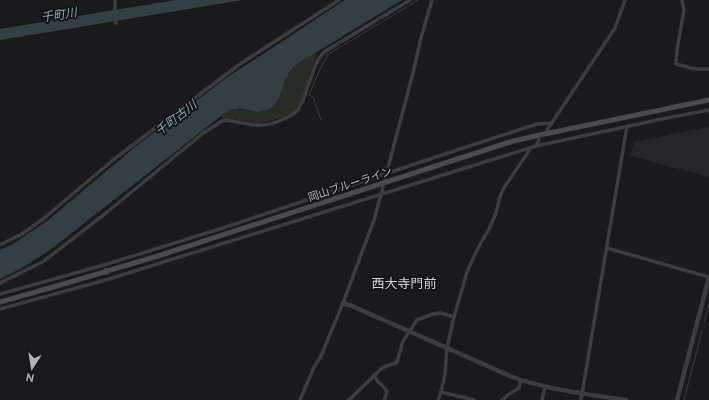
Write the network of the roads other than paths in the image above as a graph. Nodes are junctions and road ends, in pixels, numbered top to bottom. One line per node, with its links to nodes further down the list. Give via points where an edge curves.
1 (115, 0): 7 (street)
2 (339, 0): 21 (street, via 240,64 114,160 43,219)
3 (410, 0): 24 (street, via 324,52 318,60 298,110 290,116 265,125 222,121 202,134 44,261)
4 (432, 0): 17 (street)
5 (625, 0): 11 (street, via 615,28)
6 (682, 0): 8 (street, via 684,10 676,50 676,64 694,69)
7 (116, 24)
8 (709, 69)
9 (709, 100): 26 (main road, 岡山ブルーライン, via 510,142 161,255)
10 (709, 110): 12 (street)
11 (552, 123): 13 (street); 17 (street, via 537,124)
12 (627, 126): 15 (street); 22 (street)
13 (547, 130)
14 (539, 139): 15 (street)
15 (536, 146): 16 (street)
16 (529, 148): 20 (street); 29 (street, via 500,197 489,229 467,272)
17 (387, 173): 18 (street); 25 (street, via 104,267)
18 (385, 179)
19 (383, 187): 20 (street)
20 (381, 194): 27 (street); 28 (street)
21 (0, 245)
22 (607, 248): 23 (street); 36 (street)
23 (709, 277): 47 (street)
24 (0, 283)
25 (0, 294)
26 (0, 302)
27 (343, 303): 30 (street); 37 (street)
28 (0, 309)
29 (454, 317): 30 (street, via 433,314 417,320); 31 (street)
30 (409, 331): 31 (street); 32 (street, via 397,362 386,365)
31 (447, 348): 33 (street); 35 (street)
32 (374, 376): 38 (street); 39 (street, via 387,392)
33 (521, 380): 34 (street); 43 (street, via 519,388)
34 (545, 387): 36 (street); 44 (street)
35 (441, 392): 40 (street); 41 (street)
36 (582, 393): 45 (street); 46 (street)
37 (300, 400)
38 (348, 400)
39 (384, 400)
40 (438, 400)
41 (469, 400): 42 (street)
42 (474, 400)
43 (502, 400)
44 (542, 400)
45 (581, 400)
46 (626, 400)
47 (677, 400)

